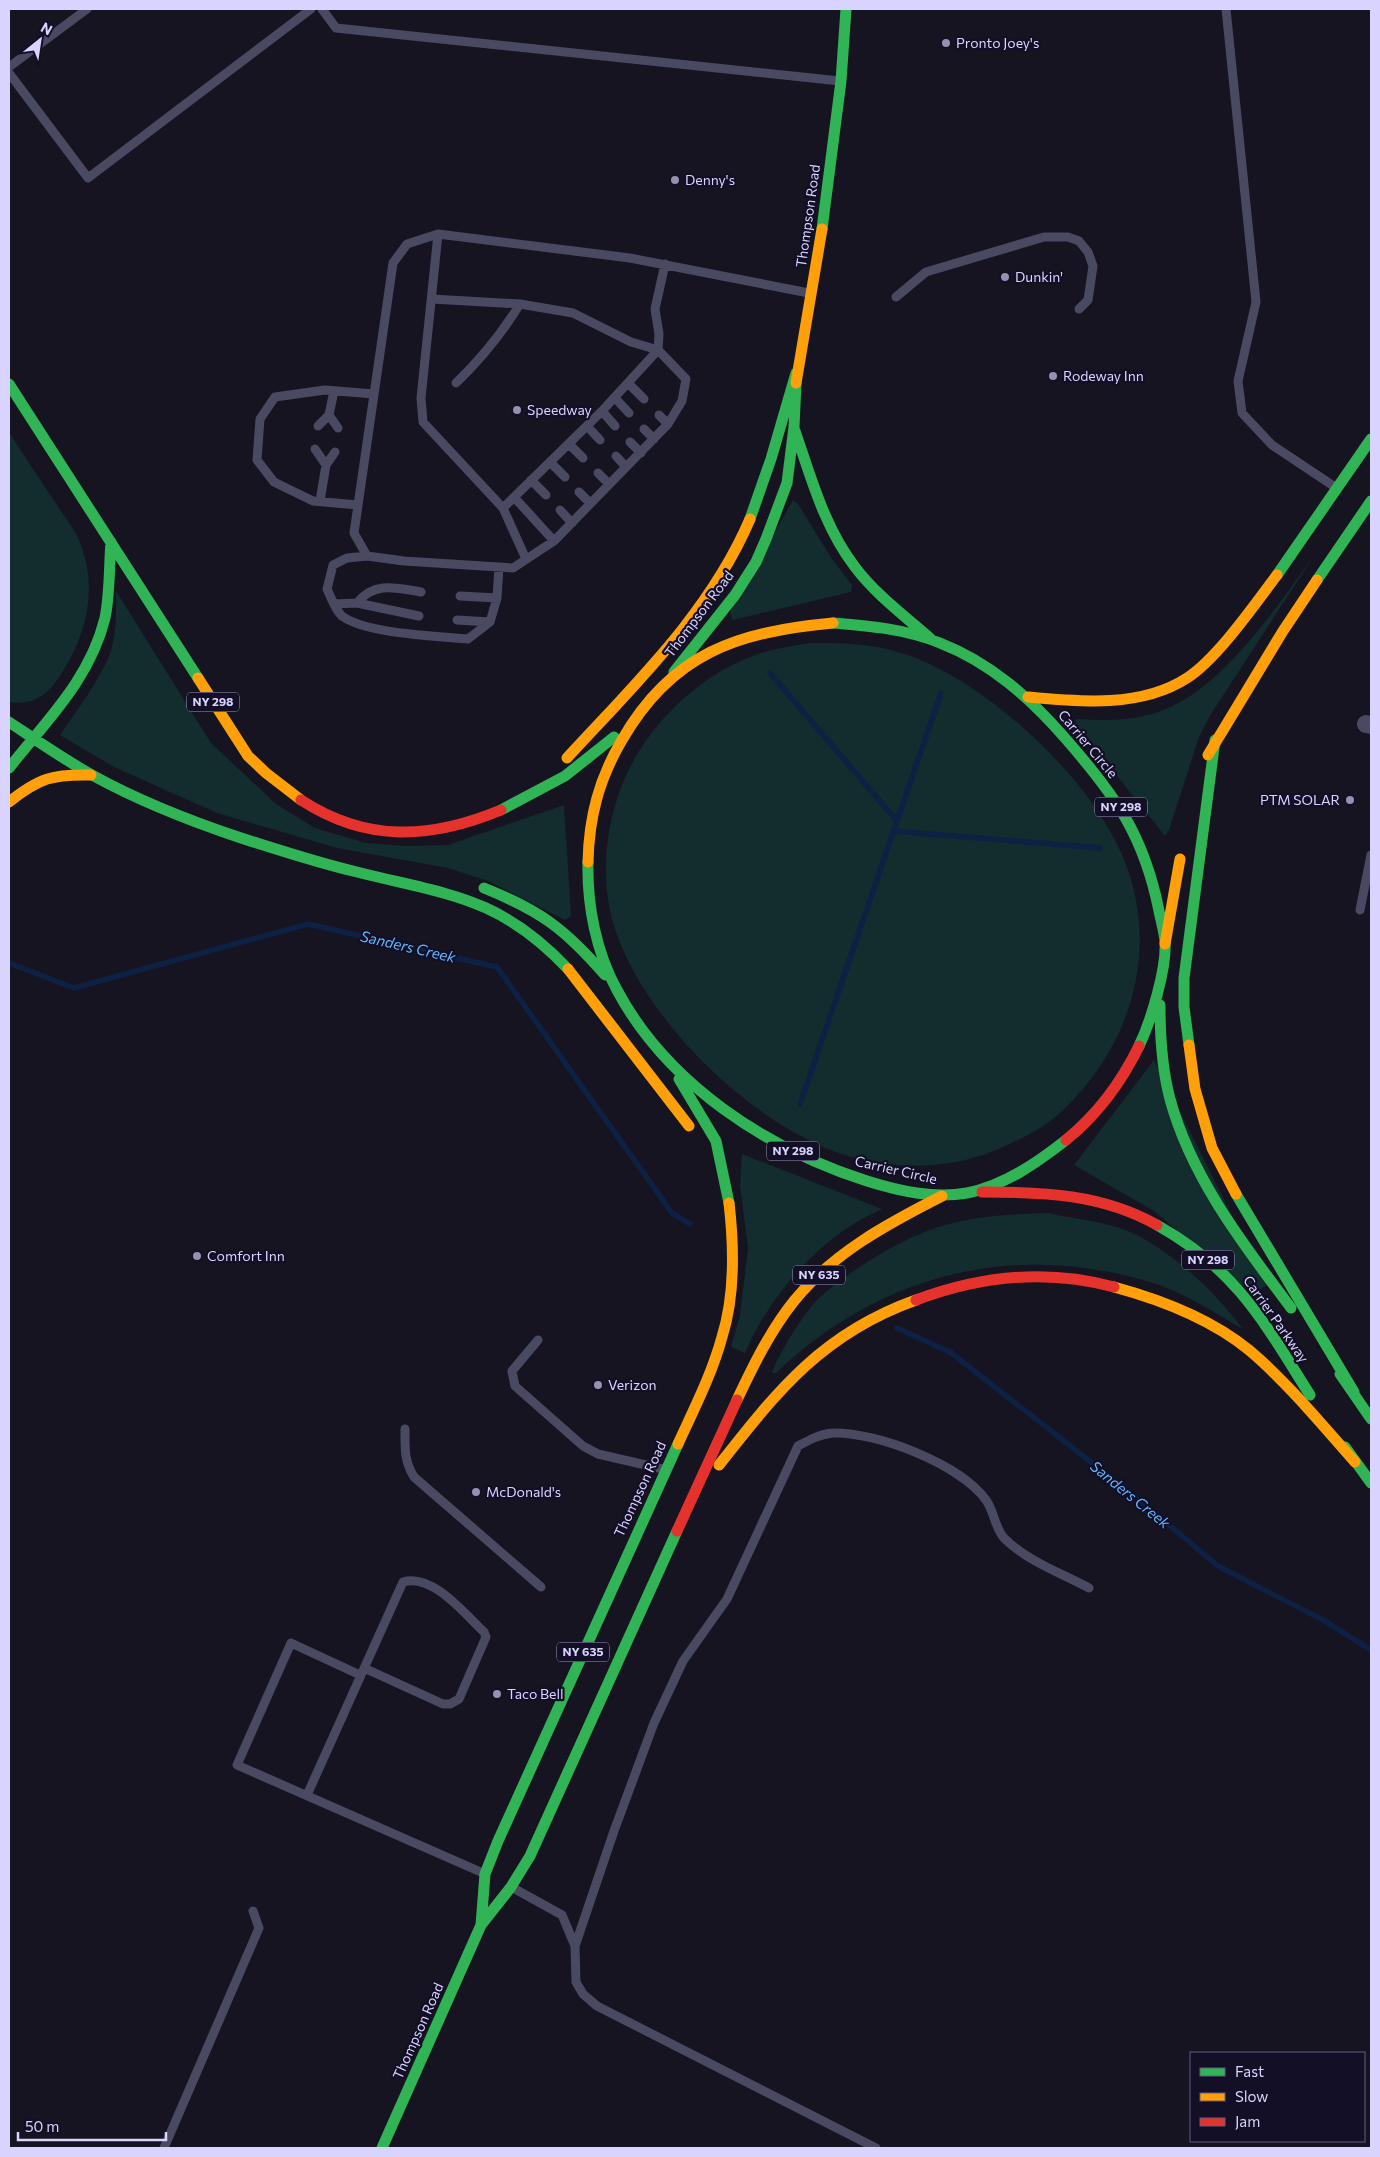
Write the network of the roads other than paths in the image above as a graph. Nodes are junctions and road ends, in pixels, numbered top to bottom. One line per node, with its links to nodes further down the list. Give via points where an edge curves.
1 (87, 9): 6 (lane)
2 (311, 9): 7 (lane, via 88,178)
3 (322, 9): 8 (lane, via 336,28)
4 (846, 9): 8 (main road, Thompson Road)
5 (1226, 9): 53 (lane, via 1256,302 1238,381 1242,414 1272,445)
6 (9, 67)
7 (9, 73)
8 (841, 81): 11 (main road, Thompson Road)
9 (438, 234): 10 (lane); 13 (lane); 22 (lane, via 407,244 393,263)
10 (665, 264): 11 (lane); 16 (lane, via 655,309)
11 (811, 293): 17 (main road, Thompson Road)
12 (896, 297): 15 (lane, via 926,272 1044,237 1068,237 1079,241 1093,266 1088,300)
13 (432, 299): 14 (lane); 61 (lane, via 421,398 424,422)
14 (520, 304): 16 (lane, via 573,313 631,342); 18 (lane, via 503,331)
15 (1079, 309)
16 (658, 350): 20 (lane); 29 (lane, via 686,379 682,402)
17 (796, 373): 33 (main road, Thompson Road); 87 (main road, via 754,509 721,574 667,650)
18 (456, 383)
19 (9, 384): 65 (main road, NY 298)
20 (628, 384): 23 (lane); 24 (lane)
21 (334, 391): 22 (lane); 27 (lane); 57 (lane, via 275,397 260,419 257,460 274,482 313,501)
22 (374, 394): 60 (lane)
23 (614, 398): 25 (lane); 26 (lane)
24 (644, 399)
25 (602, 411): 31 (lane); 32 (lane)
26 (629, 413)
27 (329, 414): 30 (lane); 34 (lane)
28 (659, 415): 29 (lane)
29 (668, 424): 36 (lane)
30 (318, 426)
31 (587, 426): 38 (lane); 40 (lane)
32 (615, 426)
33 (794, 427): 77 (main road, Thompson Road, via 822,508 848,557 869,583); 78 (main road, Thompson Road, via 787,483 756,562 735,595)
34 (338, 428)
35 (644, 429): 36 (lane)
36 (654, 439): 43 (lane)
37 (1371, 439): 53 (main road)
38 (600, 440)
39 (630, 442): 43 (lane)
40 (569, 444): 45 (lane); 46 (lane)
41 (315, 449): 47 (lane)
42 (335, 452): 47 (lane)
43 (641, 453): 48 (lane)
44 (616, 456): 48 (lane)
45 (583, 458)
46 (550, 462): 50 (lane); 51 (lane)
47 (326, 465): 57 (lane)
48 (626, 467): 52 (lane)
49 (598, 473): 52 (lane)
50 (565, 477)
51 (531, 480): 55 (lane); 56 (lane)
52 (609, 484): 59 (lane)
53 (1337, 489): 79 (main road, via 1247,615 1193,673 1152,693 1126,700 1102,702)
54 (579, 492): 59 (lane)
55 (546, 495)
56 (514, 497): 61 (lane); 64 (lane)
57 (320, 501): 60 (lane)
58 (1371, 501): 83 (main road, via 1283,631)
59 (590, 503): 63 (lane)
60 (358, 505): 66 (lane, via 354,534)
61 (503, 508): 67 (lane)
62 (560, 510): 63 (lane)
63 (572, 523): 64 (lane)
64 (554, 541): 67 (lane)
65 (110, 542): 82 (main road, via 105,617 92,656 80,680); 87 (main road, NY 298, via 248,756 288,792 324,813 378,830 400,833 428,832 459,824 501,811)
66 (368, 556): 68 (lane); 73 (lane, via 347,558 333,565 327,589)
67 (526, 559): 68 (lane, via 512,568)
68 (499, 567): 71 (lane)
69 (421, 592): 72 (lane, via 380,588 366,592)
70 (460, 596): 71 (lane)
71 (497, 598): 76 (lane)
72 (357, 603): 73 (lane); 74 (lane)
73 (334, 604): 76 (lane, via 342,616 360,624 402,632 468,639)
74 (419, 616)
75 (457, 620): 76 (lane)
76 (490, 622)
77 (932, 640): 78 (main road, Carrier Circle / NY 298, via 873,627 833,623 790,627 766,631 728,645); 79 (main road, Carrier Circle / NY 298, via 972,659)
78 (671, 676): 80 (main road, Carrier Circle / NY 298)
79 (1028, 697): 95 (main road, Carrier Circle / NY 298, via 1084,759 1127,818 1154,879)
80 (635, 717): 87 (main road, NY 298, via 588,761); 97 (main road, Carrier Circle, via 603,772 589,821 589,913)
81 (9, 722): 82 (main road)
82 (33, 738): 84 (main road); 85 (main road)
83 (1216, 740): 86 (main road); 105 (main road, via 1184,978 1184,1007 1195,1089 1212,1148 1245,1212)
84 (9, 768)
85 (93, 775): 88 (main road, via 55,774 32,783); 89 (main road, via 177,815)
86 (1197, 778)
87 (532, 796)
88 (9, 802)
89 (258, 843): 92 (main road); 99 (main road, via 346,869 436,890 499,913 562,962 597,1003)
90 (1183, 845): 95 (main road)
91 (1371, 854): 94 (lane)
92 (355, 859)
93 (469, 882): 97 (main road, NY 298, via 507,897 554,922 578,943)
94 (1360, 910)
95 (1165, 944): 96 (main road, Carrier Circle / NY 298)
96 (1159, 986): 101 (main road, Carrier Circle, via 1135,1058 1094,1116 1058,1148 1008,1177); 105 (main road, Carrier Parkway / NY 298, via 1160,1029 1170,1100 1194,1163 1271,1281)
97 (615, 988): 98 (main road, Carrier Circle / NY 298)
98 (667, 1058): 102 (main road, Thompson Road / NY 635, via 715,1140); 103 (main road, Carrier Circle / NY 298, via 723,1108 806,1159 888,1187)
99 (695, 1135)
100 (709, 1161): 102 (main road)
101 (973, 1192): 103 (main road, Carrier Circle / NY 298); 108 (main road, Carrier Parkway / NY 298, via 1078,1197 1121,1208 1156,1224 1188,1245 1225,1274 1251,1307)
102 (727, 1195): 109 (main road, Thompson Road / NY 635, via 732,1277 726,1324 705,1384)
103 (942, 1196): 111 (main road, Thompson Road / NY 635, via 863,1239 793,1302 770,1335)
104 (538, 1340): 109 (lane, via 512,1371 515,1386 584,1446 598,1454)
105 (1354, 1392): 106 (main road, Carrier Parkway / NY 298)
106 (1371, 1419)
107 (405, 1429): 112 (lane, via 407,1467 414,1477)
108 (1355, 1462): 110 (main road, Carrier Parkway / NY 298); 111 (main road, via 1247,1348 1190,1314 1144,1294 1098,1282 1054,1278 994,1279 949,1288 883,1312 849,1330 807,1363 760,1414)
109 (665, 1470): 116 (main road, Thompson Road / NY 635, via 498,1841)
110 (1371, 1483)
111 (691, 1500): 116 (main road, Thompson Road / NY 635, via 530,1856)
112 (541, 1587)
113 (1089, 1588): 119 (lane, via 1020,1550 1003,1536 986,1500 960,1476 918,1453 871,1438 832,1433 812,1437 798,1446 728,1599 683,1661 654,1723)
114 (362, 1672): 114 (lane, via 403,1582 412,1579 433,1585 486,1637 458,1699 450,1704); 115 (lane); 115 (lane, via 291,1643 237,1765)
115 (307, 1795): 116 (lane)
116 (498, 1881): 118 (main road, Thompson Road / NY 635); 118 (main road, Thompson Road / NY 635); 119 (lane, via 562,1915)
117 (253, 1911): 120 (lane, via 259,1928)
118 (481, 1925): 121 (main road, Thompson Road / NY 635)
119 (575, 1946): 122 (lane, via 576,1982 582,1994 597,2006)
120 (164, 2148)
121 (382, 2148)
122 (876, 2148)

